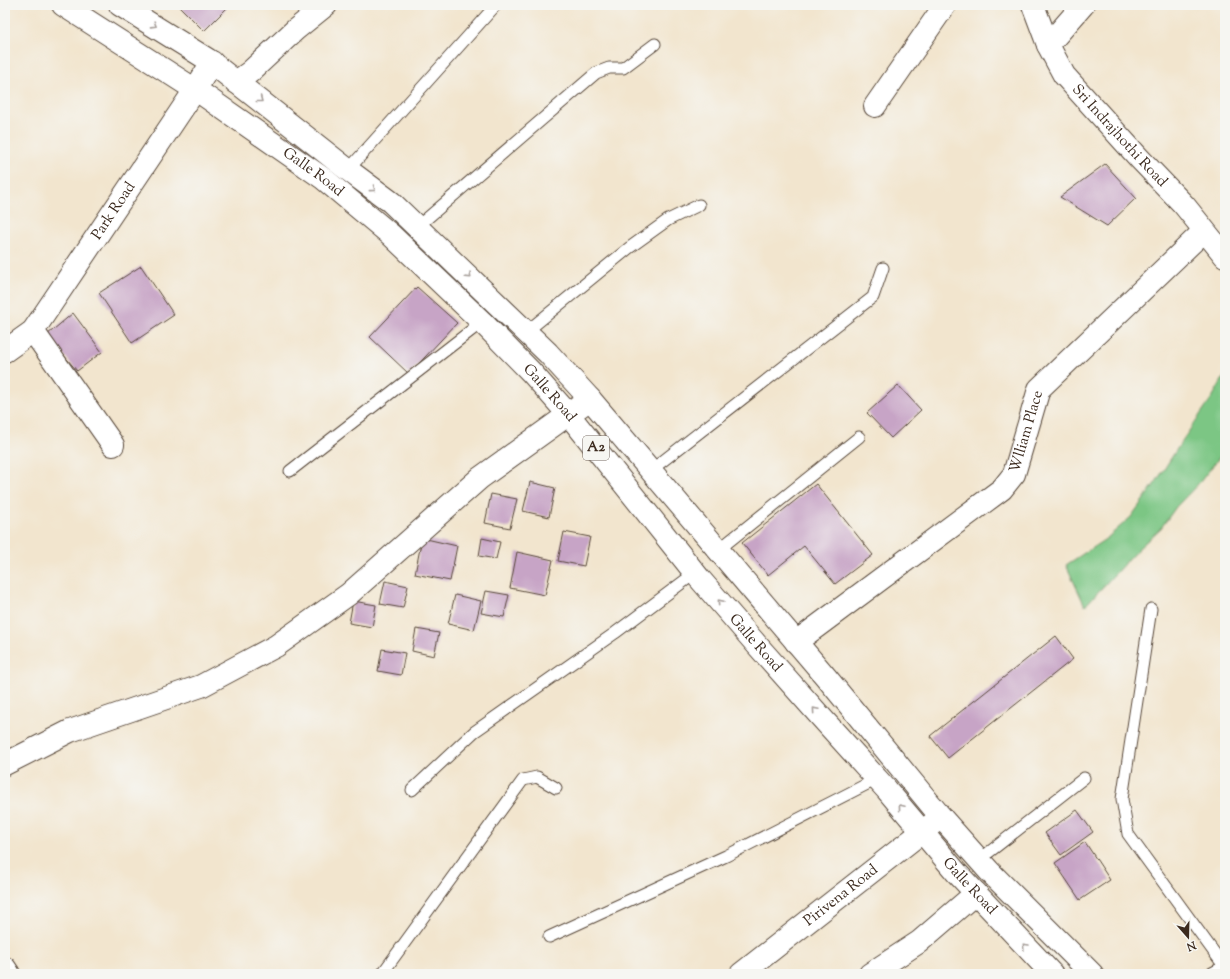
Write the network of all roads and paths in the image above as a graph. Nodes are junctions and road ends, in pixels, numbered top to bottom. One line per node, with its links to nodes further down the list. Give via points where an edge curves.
1 (63, 5): 12 (main road, Galle Road / A2)
2 (120, 5): 10 (main road, Galle Road / A2, one-way to 10)
3 (326, 5): 11 (main road)
4 (496, 5): 14 (lane)
5 (945, 5): 13 (main road)
6 (1033, 5): 9 (main road, Sri Indrajhothi Road)
7 (1083, 5): 9 (main road)
8 (655, 44): 16 (lane, via 623,68 608,68 596,73)
9 (1048, 45): 17 (main road, Sri Indrajhothi Road, via 1064,74 1184,205)
10 (212, 62): 11 (main road, Galle Road / A2); 12 (main road, Park Road)
11 (236, 82): 14 (main road, Galle Road / A2, one-way to 14)
12 (195, 90): 20 (main road, Galle Road / A2, via 324,179 391,235); 21 (main road, Park Road)
13 (875, 106)
14 (348, 170): 16 (main road, Galle Road / A2, one-way to 16, via 391,202)
15 (699, 205): 22 (lane, via 668,220 629,248)
16 (418, 227): 22 (main road, Galle Road / A2, one-way to 22)
17 (1204, 231): 18 (main road, Sri Indrajhothi Road); 33 (main road, Wlliam Place, via 1039,389 1014,474 1002,489)
18 (1225, 256)
19 (884, 268): 29 (lane, via 873,297)
20 (482, 322): 25 (main road, Galle Road / A2, via 531,372); 28 (lane)
21 (33, 331): 23 (main road, Park Road); 27 (main road)
22 (526, 332): 24 (main road, Galle Road / A2)
23 (5, 351)
24 (590, 399): 25 (main road); 29 (main road, Galle Road / A2)
25 (568, 415): 31 (main road, Galle Road / A2); 34 (main road, via 480,478 349,594 276,646 201,686 70,731)
26 (859, 437): 30 (lane)
27 (113, 445)
28 (290, 471)
29 (650, 471): 30 (main road, Galle Road / A2)
30 (717, 551): 33 (main road, Galle Road / A2)
31 (695, 573): 36 (main road, Galle Road / A2, one-way to 31); 38 (lane, via 474,732)
32 (1151, 609): 44 (lane, via 1122,798 1128,834)
33 (796, 642): 39 (main road, Galle Road / A2)
34 (5, 764)
35 (1084, 778): 41 (lane)
36 (877, 779): 40 (main road, Galle Road / A2, one-way to 36); 43 (lane, via 726,856)
37 (556, 788): 47 (lane, via 537,777 523,780)
38 (412, 790)
39 (941, 817): 40 (main road, Pirivena Road); 41 (main road, Galle Road / A2)
40 (922, 832): 42 (main road, Galle Road / A2); 48 (main road, Pirivena Road)
41 (979, 860): 51 (main road, Galle Road / A2)
42 (976, 893): 49 (main road, via 919,942); 50 (main road, Galle Road / A2, one-way to 42)
43 (549, 937)
44 (1225, 966): 52 (lane)
45 (5, 968): 46 (main road)
46 (8, 974)
47 (382, 974)
48 (741, 974)
49 (870, 974)
50 (1052, 974)
51 (1092, 974)
52 (1210, 974)

